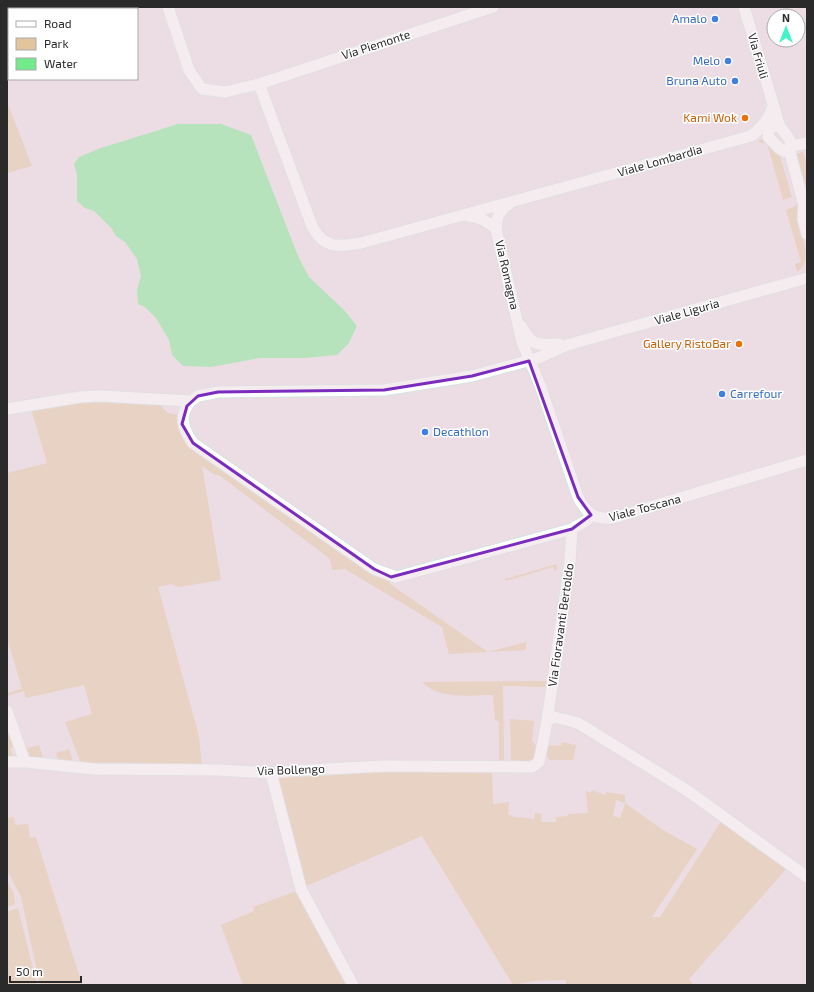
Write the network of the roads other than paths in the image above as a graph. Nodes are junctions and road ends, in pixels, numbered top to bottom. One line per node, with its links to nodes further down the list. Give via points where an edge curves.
1 (168, 7): 5 (street, Via Piemonte, via 189,70 202,89 225,92)
2 (493, 7): 4 (street, Via Piemonte)
3 (744, 7): 6 (street, Via Friuli)
4 (480, 9): 5 (street, Via Piemonte)
5 (259, 84): 11 (street, Viale Lombardia, via 312,226 318,236 328,243 341,247 362,243)
6 (773, 106): 7 (street, Via Friuli); 7 (street)
7 (770, 128): 9 (street, via 790,140); 9 (street, via 768,137 780,149 784,151); 10 (street, Viale Lombardia, via 751,136)
8 (807, 143): 9 (street)
9 (790, 147): 13 (street, via 804,205 803,219)
10 (512, 202): 11 (street, Viale Lombardia); 12 (street, via 498,215)
11 (464, 215): 12 (street, via 482,219)
12 (496, 228): 15 (street, Via Romagna)
13 (807, 234)
14 (807, 278): 16 (street, Viale Liguria)
15 (518, 321): 16 (street, via 531,341 541,346); 17 (street, Viale Toscana)
16 (567, 345): 17 (street)
17 (529, 361): 18 (street, via 472,376 403,388 218,392 198,396); 21 (street, Viale Toscana, via 540,385 578,497)
18 (191, 402): 19 (street, via 100,396); 22 (street, via 184,410 182,424 193,443 385,575 396,577)
19 (7, 409)
20 (807, 460): 21 (street, Viale Toscana, via 613,518 603,519)
21 (591, 515): 22 (street)
22 (572, 529): 24 (street, Via Fioravanti Bertoldo, via 570,561)
23 (7, 711): 26 (street)
24 (546, 724): 27 (street, Via Bollengo, via 539,762 532,767 385,766); 28 (street, via 554,717 578,723 688,791)
25 (7, 762): 26 (street, Via Bollengo)
26 (26, 762): 27 (street, Via Bollengo, via 94,769)
27 (271, 773): 29 (street, via 302,889)
28 (807, 877)
29 (353, 985)

